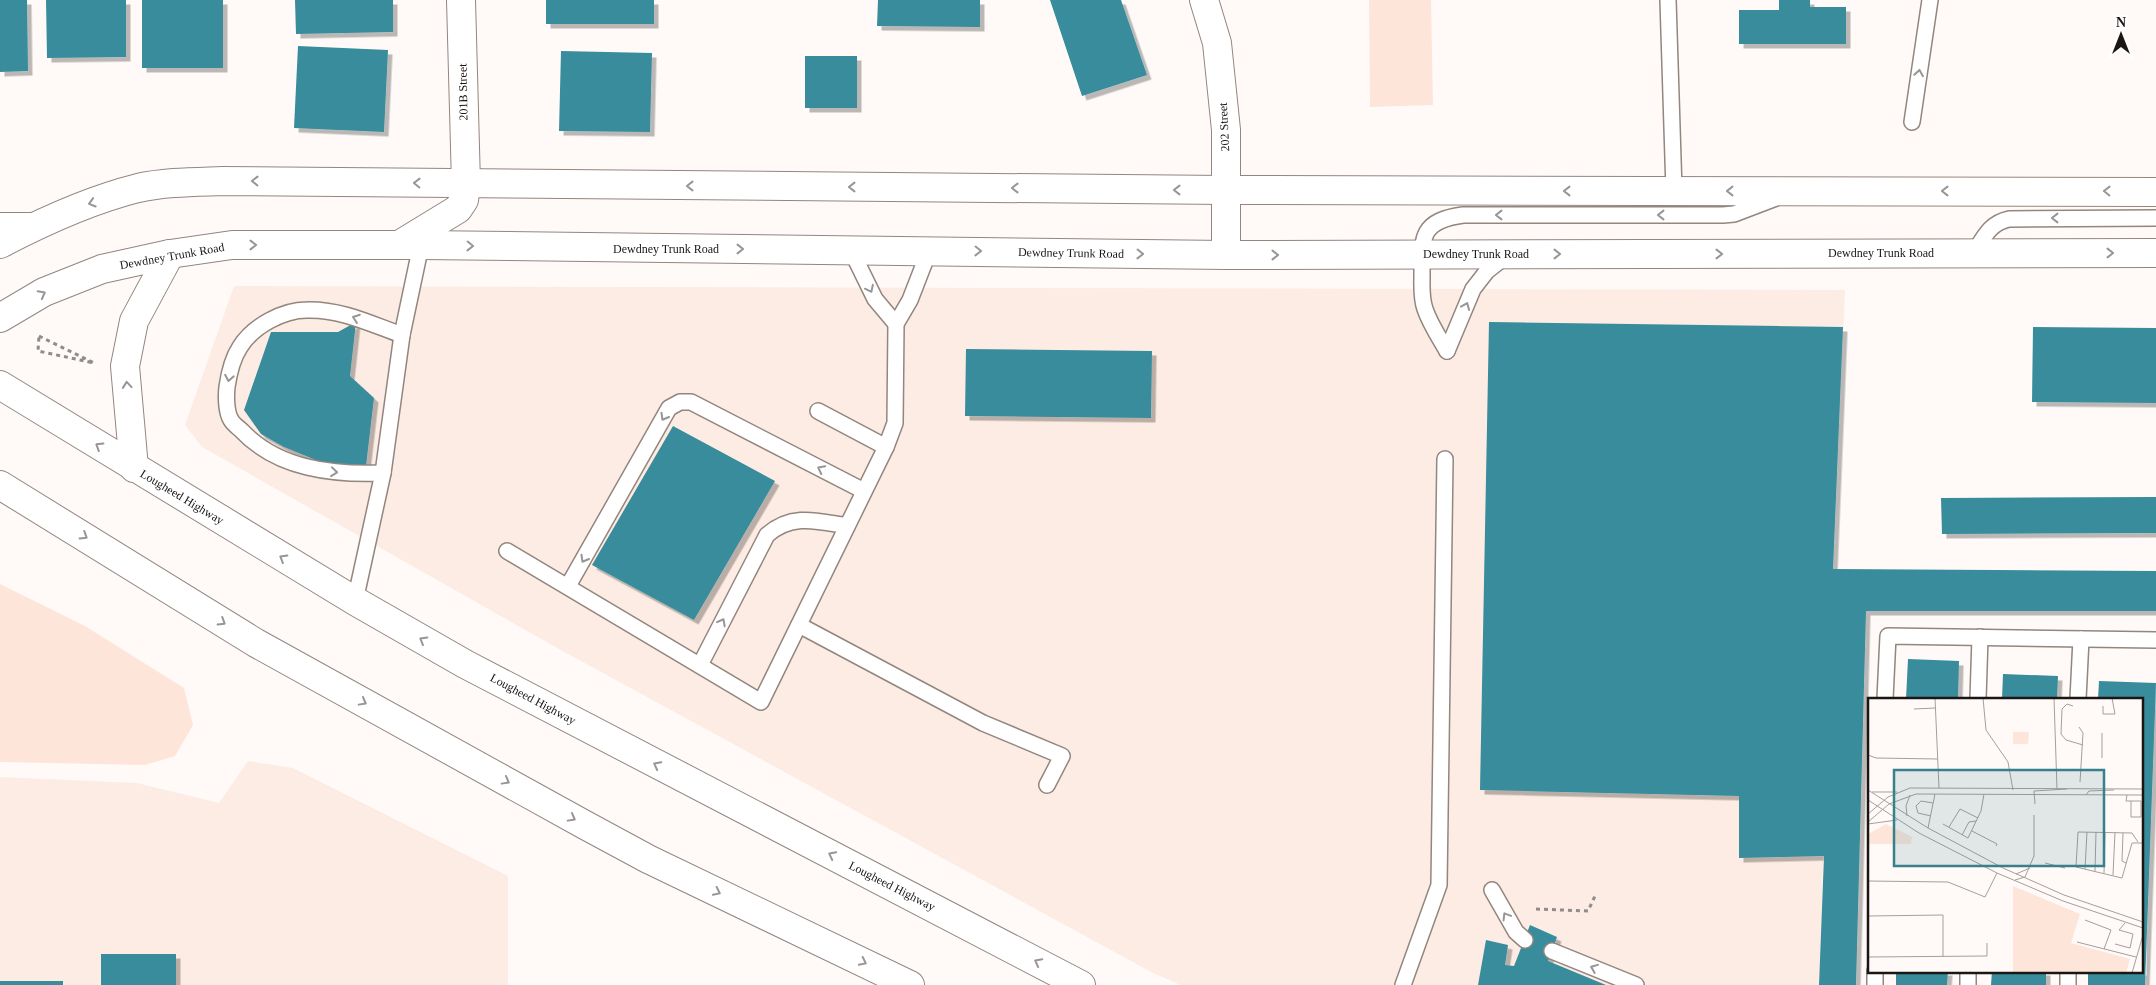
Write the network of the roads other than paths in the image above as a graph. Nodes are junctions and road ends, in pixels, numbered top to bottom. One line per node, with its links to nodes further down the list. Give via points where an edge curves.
1 (461, 0): 6 (main road, 201B Street)
2 (1204, 0): 7 (main road, 202 Street, via 1218,53 1226,130)
3 (1668, 0): 8 (lane)
4 (1930, 0): 5 (lane, one-way to 4)
5 (1912, 122)
6 (466, 184): 7 (main road, one-way to 6); 13 (main road, one-way to 13, via 222,181 169,184 138,188 77,207); 15 (main road, 201B Street, via 464,200 458,209)
7 (1226, 190): 8 (main road, one-way to 7); 23 (main road, 202 Street)
8 (1674, 191): 9 (main road, one-way to 8)
9 (1793, 191): 10 (main road, one-way to 9); 21 (lane, one-way to 21, via 1724,215 1453,217 1431,226 1423,237)
10 (2156, 192)
11 (2156, 218): 18 (lane, one-way to 18, via 2009,218 1999,221 1988,231)
12 (0, 227): 13 (main road)
13 (31, 227): 14 (main road)
14 (0, 244)
15 (410, 245): 16 (main road, Dewdney Trunk Road, one-way to 16); 20 (main road, Dewdney Trunk Road, one-way to 15, via 232,245); 26 (lane)
16 (851, 250): 17 (main road, Dewdney Trunk Road); 25 (lane, one-way to 25, via 874,299)
17 (929, 251): 23 (main road, Dewdney Trunk Road, one-way to 23); 25 (lane, via 910,300)
18 (1974, 253): 19 (main road, Dewdney Trunk Road, one-way to 19); 22 (main road, Dewdney Trunk Road, one-way to 18)
19 (2156, 253)
20 (170, 254): 24 (main road, Dewdney Trunk Road, one-way to 20, via 44,292 102,269); 31 (main road, one-way to 20, via 125,366 134,321)
21 (1422, 254): 22 (main road, Dewdney Trunk Road); 22 (lane, one-way to 22, via 1424,307 1447,351 1473,289 1487,271); 23 (main road, Dewdney Trunk Road, one-way to 21)
22 (1508, 254)
23 (1226, 255)
24 (0, 318)
25 (896, 324): 29 (lane, via 895,423)
26 (402, 335): 32 (lane); 32 (lane, one-way to 32, via 339,312 306,310 280,315 257,329 240,347 230,371 226,396 231,420 252,442 280,458 307,468 335,473)
27 (0, 385): 31 (main road, Lougheed Highway, one-way to 27)
28 (818, 411): 29 (lane)
29 (886, 448): 34 (lane)
30 (1445, 459): 58 (lane, via 1439,884)
31 (134, 468): 40 (main road, Lougheed Highway, one-way to 31)
32 (383, 473): 40 (lane)
33 (0, 485): 36 (main road)
34 (864, 492): 37 (lane); 39 (lane, one-way to 39, via 691,402 680,402 669,408)
35 (0, 508): 36 (main road)
36 (43, 510): 56 (main road, one-way to 56, via 256,643 585,825 648,859)
37 (847, 526): 41 (lane); 45 (lane, one-way to 37, via 767,536 787,522 808,519)
38 (507, 551): 39 (lane)
39 (568, 586): 45 (lane)
40 (355, 601): 57 (main road, Lougheed Highway, one-way to 40, via 474,668)
41 (799, 625): 45 (lane, via 761,702); 49 (lane, via 983,723 1062,756)
42 (1980, 637): 43 (lane); 46 (lane, via 1888,636); 47 (lane)
43 (2081, 639): 44 (lane); 48 (lane)
44 (2156, 640)
45 (700, 665)
46 (1886, 698)
47 (1978, 698)
48 (2078, 698)
49 (1047, 784)
50 (1492, 890): 51 (lane, one-way to 50)
51 (1524, 940)
52 (1552, 951): 59 (lane, one-way to 52)
53 (1875, 972): 60 (lane)
54 (1968, 972): 61 (lane)
55 (2068, 972): 62 (lane)
56 (910, 985)
57 (1081, 985)
58 (1403, 985)
59 (1636, 985)
60 (1875, 985)
61 (1968, 985)
62 (2068, 985)

